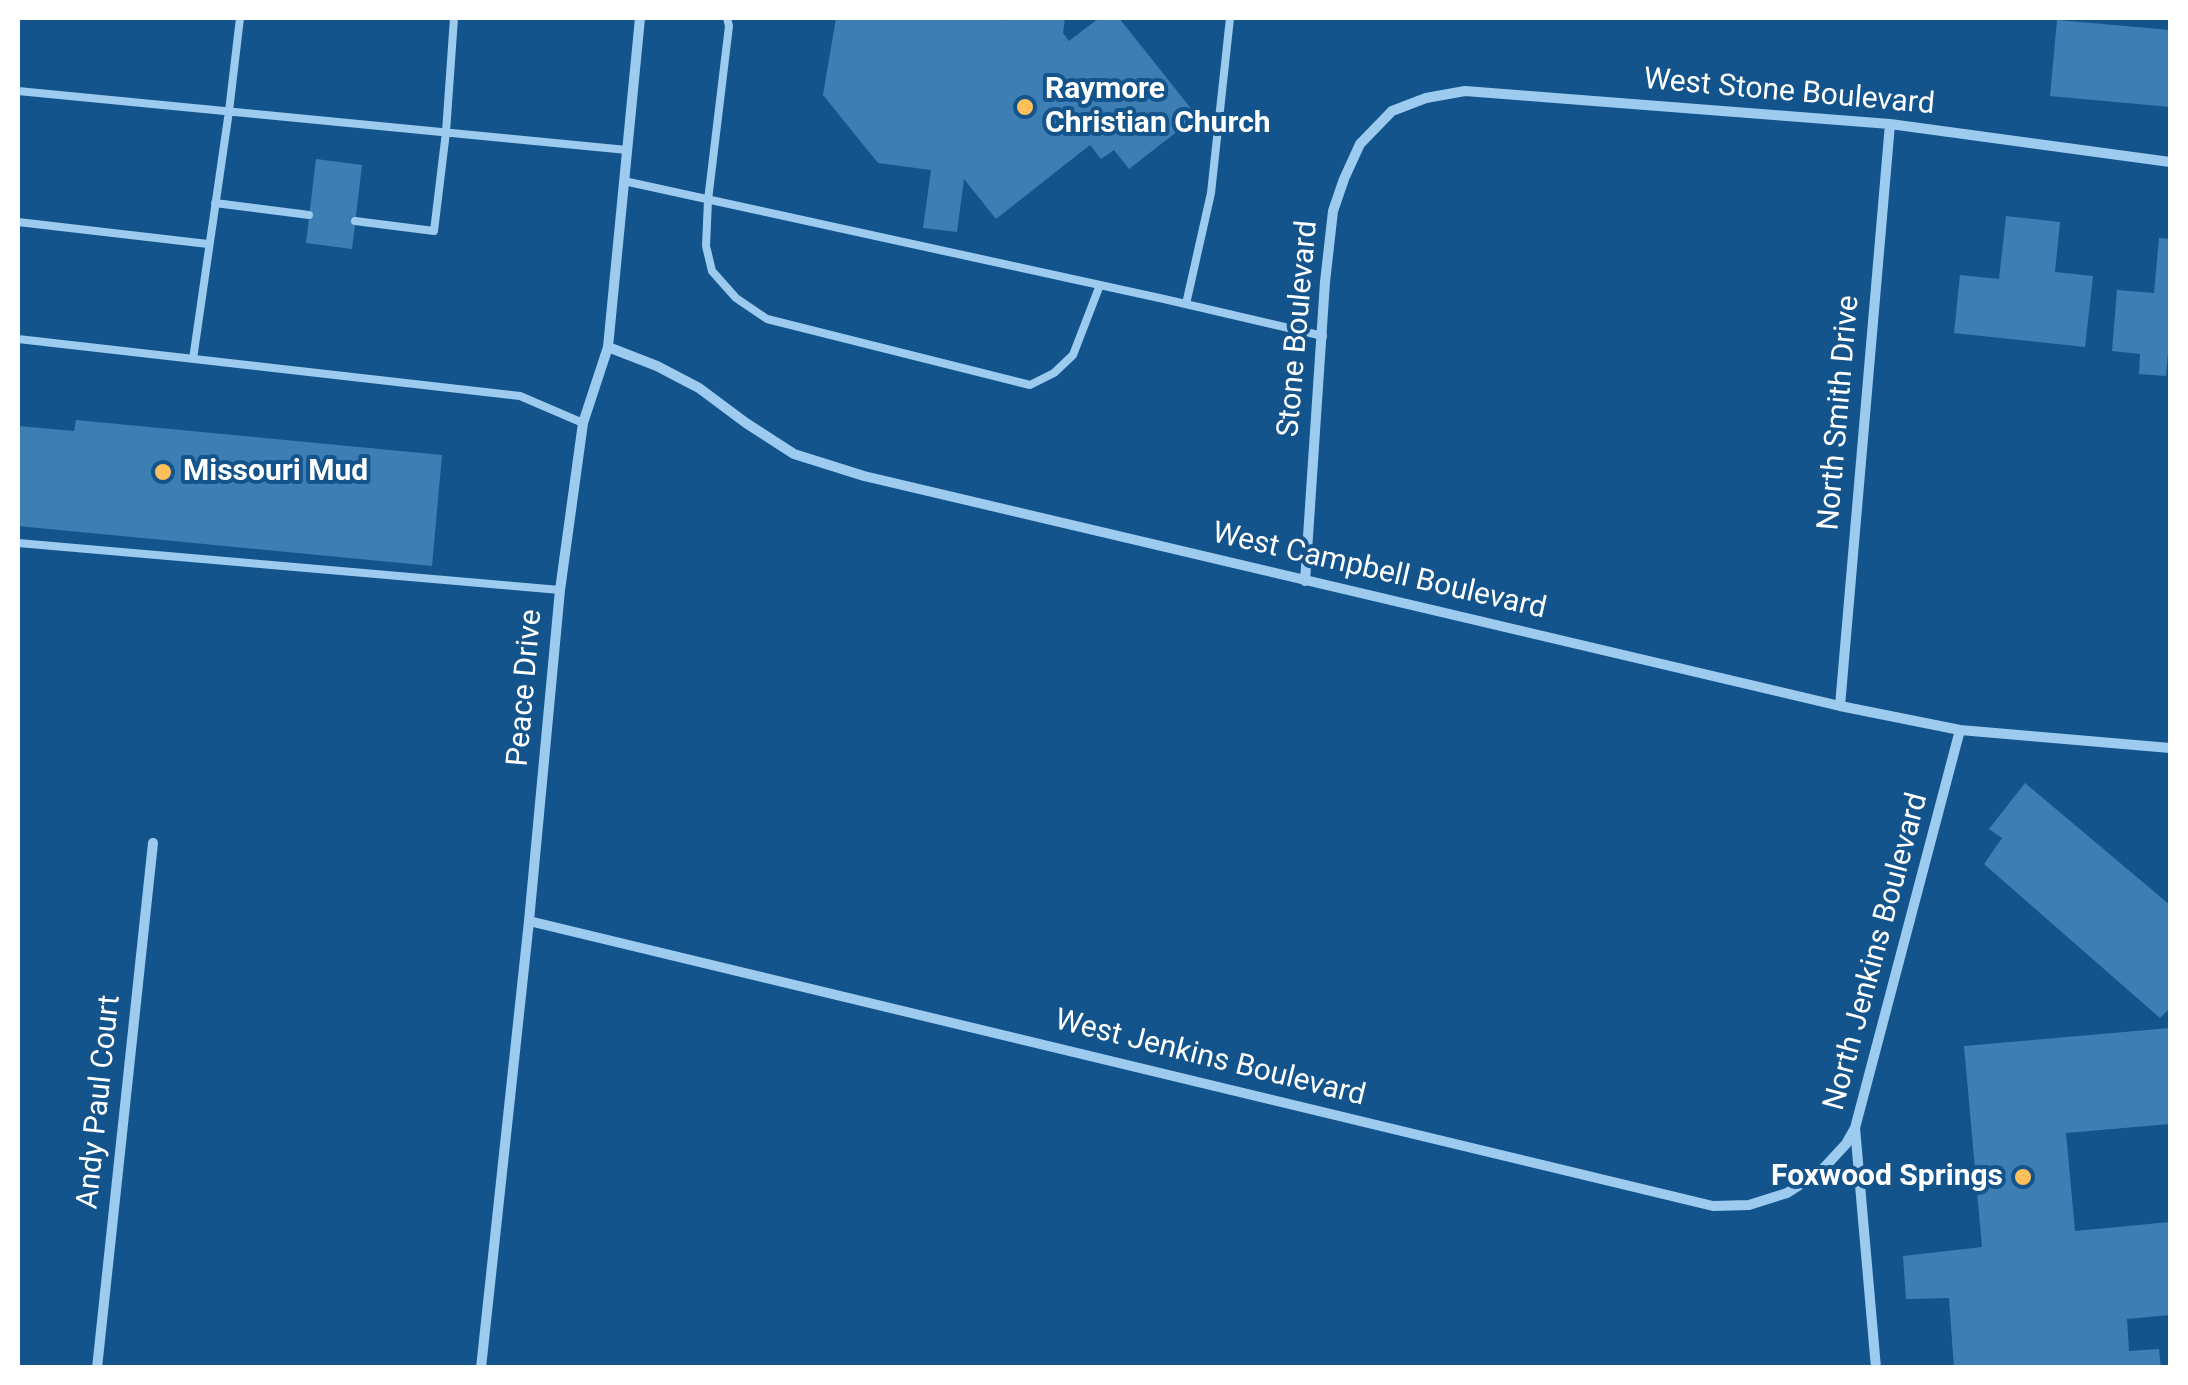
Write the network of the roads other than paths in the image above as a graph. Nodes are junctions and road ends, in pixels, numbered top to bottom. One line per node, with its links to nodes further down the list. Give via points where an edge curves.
1 (240, 18): 8 (lane)
2 (454, 18): 10 (lane)
3 (640, 18): 11 (street, Peace Drive)
4 (727, 18): 14 (lane)
5 (1230, 18): 21 (lane, via 1211,194)
6 (18, 92): 8 (lane)
7 (1403, 107): 9 (street, West Stone Boulevard, via 1465,91); 22 (street, Stone Boulevard, via 1360,144 1333,210)
8 (229, 111): 10 (lane); 15 (lane)
9 (1890, 124): 12 (street, West Stone Boulevard); 30 (street, North Smith Drive)
10 (446, 132): 11 (lane); 17 (lane, via 434,231)
11 (627, 150): 13 (street, Peace Drive)
12 (2170, 162)
13 (624, 181): 14 (lane); 24 (street, Peace Drive)
14 (708, 200): 20 (lane); 20 (lane, via 712,271 766,318 1030,385 1054,374 1073,354)
15 (215, 203): 16 (lane); 19 (lane)
16 (309, 215)
17 (355, 221)
18 (18, 222): 19 (lane)
19 (208, 244): 25 (lane)
20 (1100, 285): 21 (lane)
21 (1186, 304): 22 (lane)
22 (1323, 336): 28 (street, Stone Boulevard)
23 (18, 339): 25 (lane)
24 (608, 347): 26 (street, Peace Drive); 28 (street, West Campbell Boulevard, via 698,388 794,454)
25 (192, 359): 26 (lane, via 520,396)
26 (584, 423): 29 (street, Peace Drive)
27 (18, 543): 29 (lane)
28 (1305, 581): 30 (street, West Campbell Boulevard)
29 (560, 590): 34 (street, Peace Drive)
30 (1840, 706): 31 (street, West Campbell Boulevard)
31 (1960, 730): 32 (street, West Campbell Boulevard); 35 (street, North Jenkins Boulevard)
32 (2170, 748)
33 (153, 842): 36 (street, Andy Paul Court)
34 (529, 921): 35 (street, West Jenkins Boulevard, via 1713,1206 1786,1193 1820,1172); 37 (street, Peace Drive)
35 (1856, 1128): 38 (street, North Jenkins Boulevard)
36 (97, 1368)
37 (481, 1368)
38 (1876, 1368)

